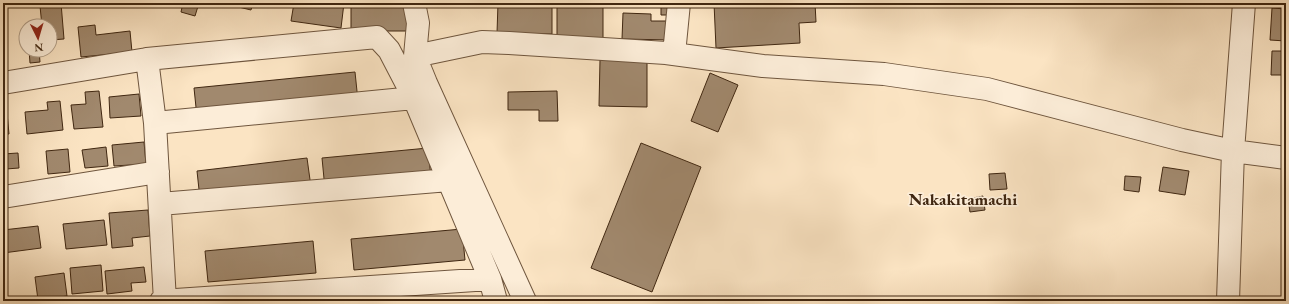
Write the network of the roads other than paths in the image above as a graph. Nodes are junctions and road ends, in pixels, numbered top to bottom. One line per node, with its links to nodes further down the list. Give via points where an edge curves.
1 (414, 3): 5 (street, via 418,23)
2 (679, 3): 4 (street)
3 (1244, 3): 10 (street)
4 (674, 54): 5 (street, via 482,42); 10 (street, via 763,66 884,74 987,89)
5 (415, 56): 19 (street)
6 (147, 59): 7 (street); 8 (street, via 378,37 389,50); 9 (street)
7 (3, 83)
8 (414, 98): 9 (street); 13 (street)
9 (155, 123): 12 (street)
10 (1233, 151): 11 (street); 20 (street)
11 (1286, 158)
12 (158, 172): 14 (street); 15 (street)
13 (449, 180): 15 (street); 16 (street)
14 (3, 197)
15 (160, 204): 17 (street)
16 (490, 279): 17 (street); 18 (street)
17 (164, 301)
18 (496, 301)
19 (526, 301)
20 (1228, 301)

